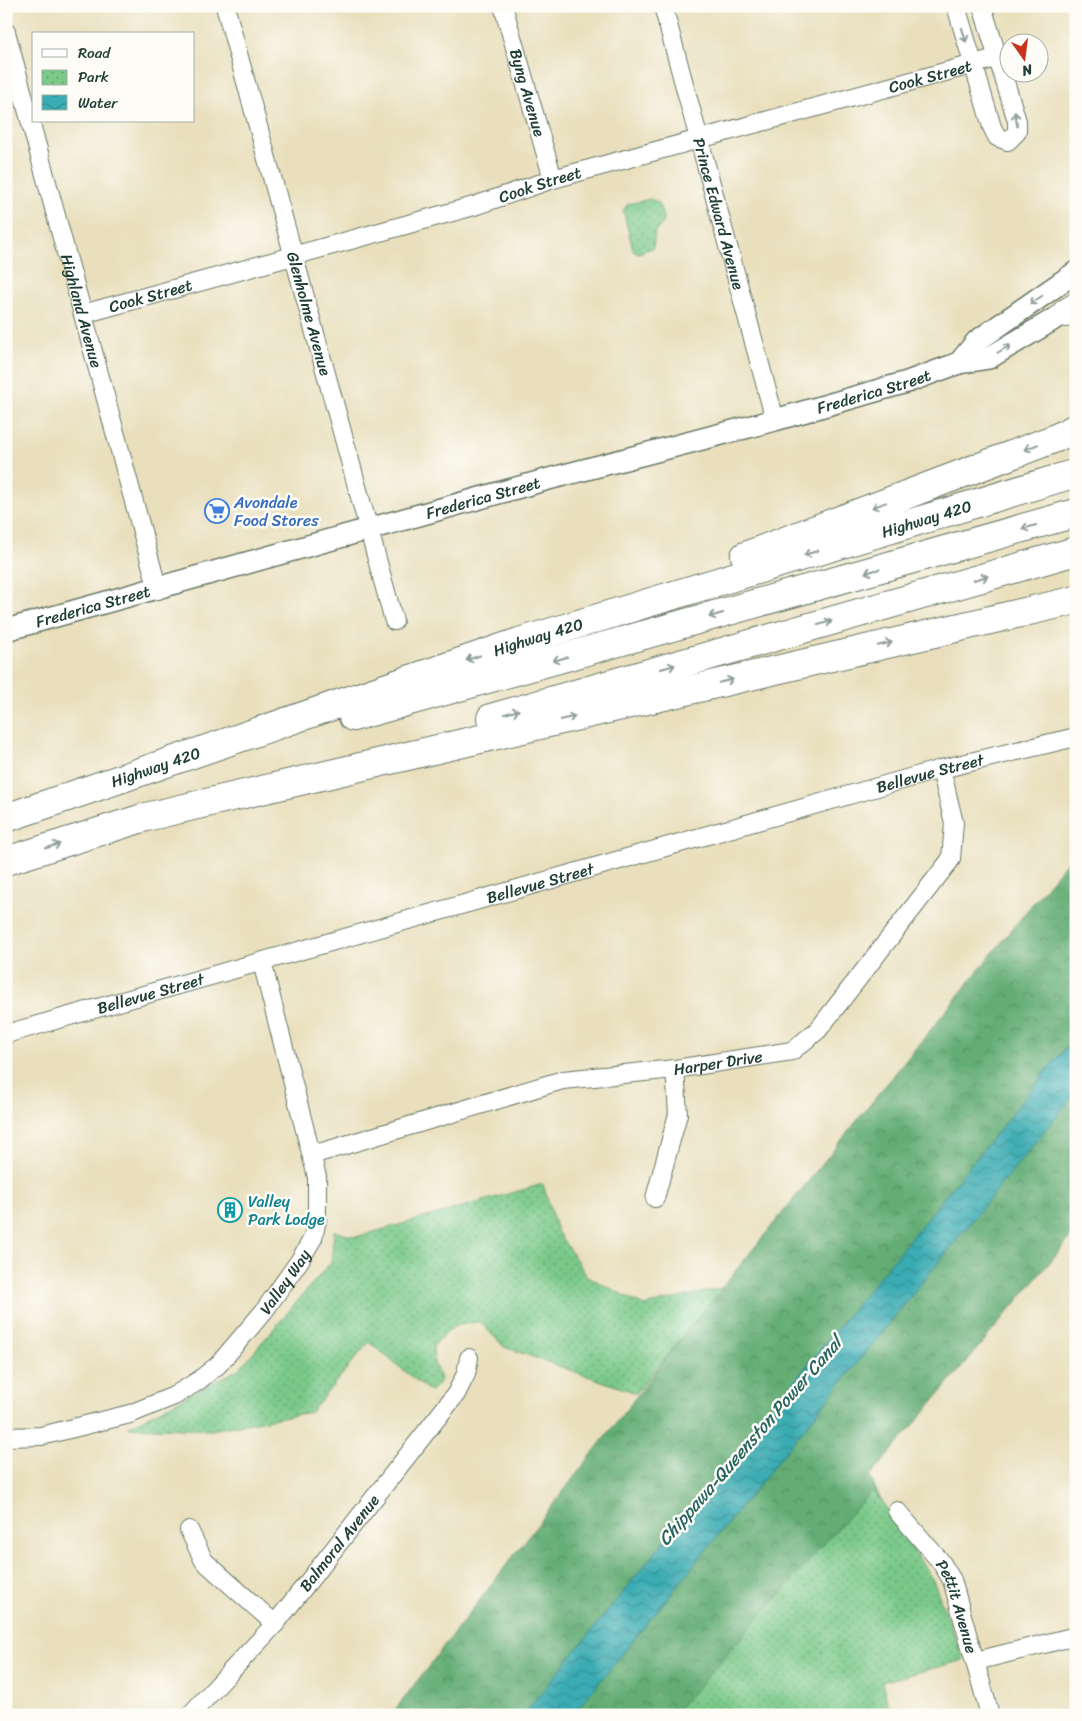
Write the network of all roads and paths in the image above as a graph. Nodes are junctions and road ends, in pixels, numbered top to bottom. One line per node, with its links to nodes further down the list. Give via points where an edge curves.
1 (225, 6): 12 (street, Glenholme Avenue)
2 (503, 6): 11 (street, Byng Avenue)
3 (663, 6): 10 (street, Prince Edward Avenue)
4 (956, 6): 8 (street, one-way to 8)
5 (982, 6): 7 (street)
6 (6, 32): 9 (street, Highland Avenue)
7 (996, 58): 8 (street, Cook Street); 8 (street, one-way to 7, via 996,137 1008,141 1017,132 1017,121)
8 (972, 64): 10 (street, Cook Street)
9 (12, 72): 15 (street, Highland Avenue)
10 (700, 138): 11 (street, Cook Street); 17 (street, Prince Edward Avenue)
11 (553, 179): 12 (street, Cook Street, via 474,206)
12 (294, 256): 15 (street, Cook Street); 21 (street, Glenholme Avenue)
13 (1076, 272): 16 (street, Frederica Street, one-way to 16, via 977,341)
14 (1073, 308): 16 (street, Frederica Street, one-way to 14, via 989,358)
15 (83, 314): 23 (street, Highland Avenue)
16 (958, 363): 17 (street, Frederica Street, via 907,382)
17 (775, 420): 21 (street, Frederica Street, via 545,480)
18 (1076, 428): 27 (highway, one-way to 27)
19 (1076, 473): 27 (highway, Highway 420, one-way to 27)
20 (1076, 513): 30 (highway, one-way to 30)
21 (369, 531): 23 (street, Frederica Street); 25 (street, Glenholme Avenue)
22 (1076, 551): 31 (highway, one-way to 22)
23 (158, 590): 26 (street, Frederica Street)
24 (1076, 600): 31 (highway, one-way to 24)
25 (394, 621)
26 (6, 630)
27 (520, 642): 30 (highway, Highway 420, one-way to 30)
28 (1076, 736): 29 (street, Bellevue Street)
29 (941, 769): 34 (street, Bellevue Street); 36 (street, Harper Drive, via 954,823 951,859 818,1030 792,1051)
30 (48, 803): 32 (highway, Highway 420)
31 (146, 817): 33 (highway, one-way to 31)
32 (6, 818)
33 (6, 861)
34 (262, 962): 35 (street, Bellevue Street); 37 (street, Valley Way)
35 (6, 1034)
36 (675, 1069): 37 (street, Harper Drive, via 563,1080); 38 (street, via 678,1114)
37 (312, 1155): 40 (street, Valley Way, via 319,1196 313,1238 264,1311 218,1365 174,1396 130,1414 41,1436)
38 (655, 1198)
39 (469, 1358): 43 (street, Balmoral Avenue, via 466,1374 456,1394)
40 (6, 1437)
41 (898, 1511): 45 (street, Pettit Avenue, via 952,1580)
42 (189, 1530): 43 (street, via 204,1561)
43 (275, 1624): 46 (street, Balmoral Avenue)
44 (1076, 1636): 45 (street)
45 (976, 1662): 47 (street, Pettit Avenue)
46 (190, 1715)
47 (990, 1715)

